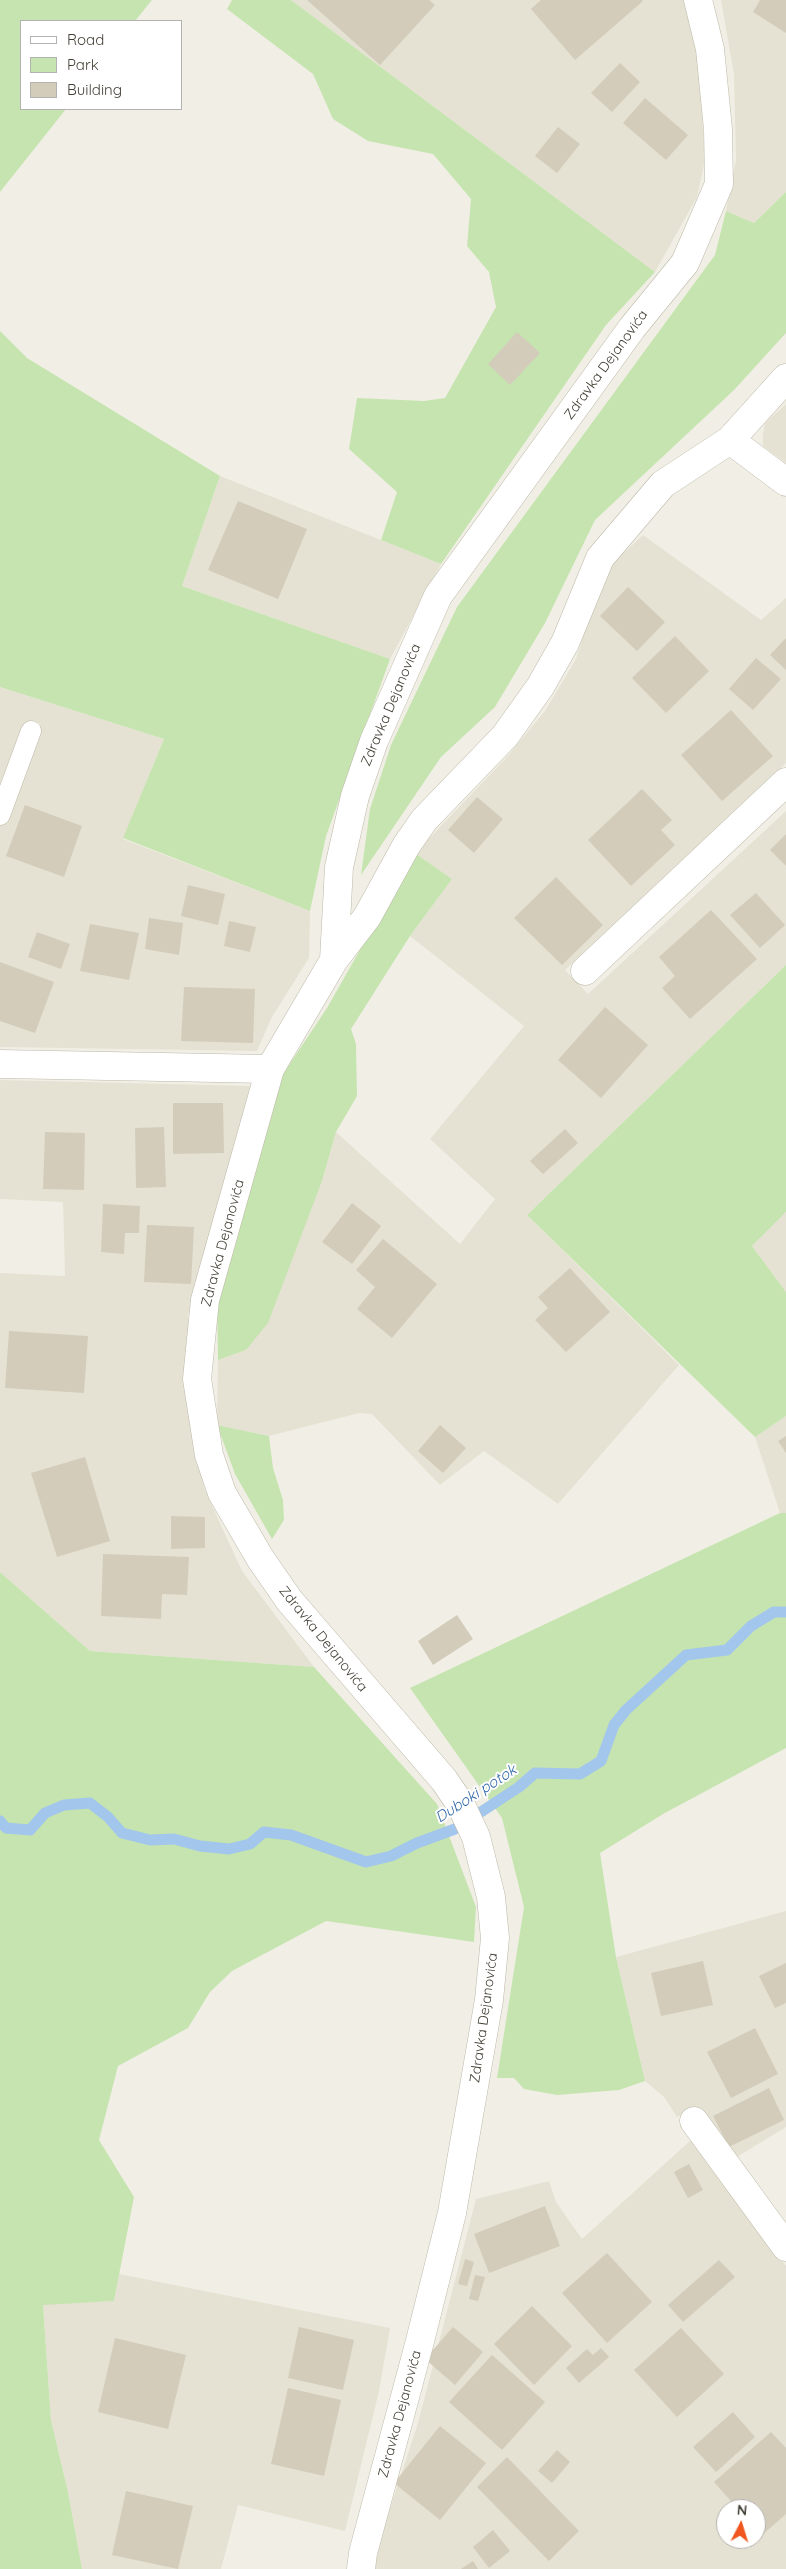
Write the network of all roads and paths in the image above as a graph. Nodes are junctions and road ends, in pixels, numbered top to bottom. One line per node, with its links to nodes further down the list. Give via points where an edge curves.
1 (698, 0): 8 (street, Zdravka Dejanovića, via 711,58 718,129 718,184 685,263 632,328 438,596 374,740 355,796 339,867)
2 (786, 378): 3 (street)
3 (730, 440): 4 (street); 8 (street, via 663,484 600,558 565,643 540,687 505,736 424,820 366,917)
4 (786, 482)
5 (31, 731): 7 (lane)
6 (786, 782): 9 (street)
7 (0, 815)
8 (334, 960): 11 (street, Zdravka Dejanovića)
9 (585, 971)
10 (0, 1064): 11 (street)
11 (270, 1069): 14 (street, Zdravka Dejanovića, via 205,1300 197,1379 209,1455 222,1493 289,1600 444,1780 461,1805 476,1837 491,1897 495,1938 480,2058 452,2213)
12 (694, 2122): 13 (street)
13 (786, 2247)
14 (361, 2569)

